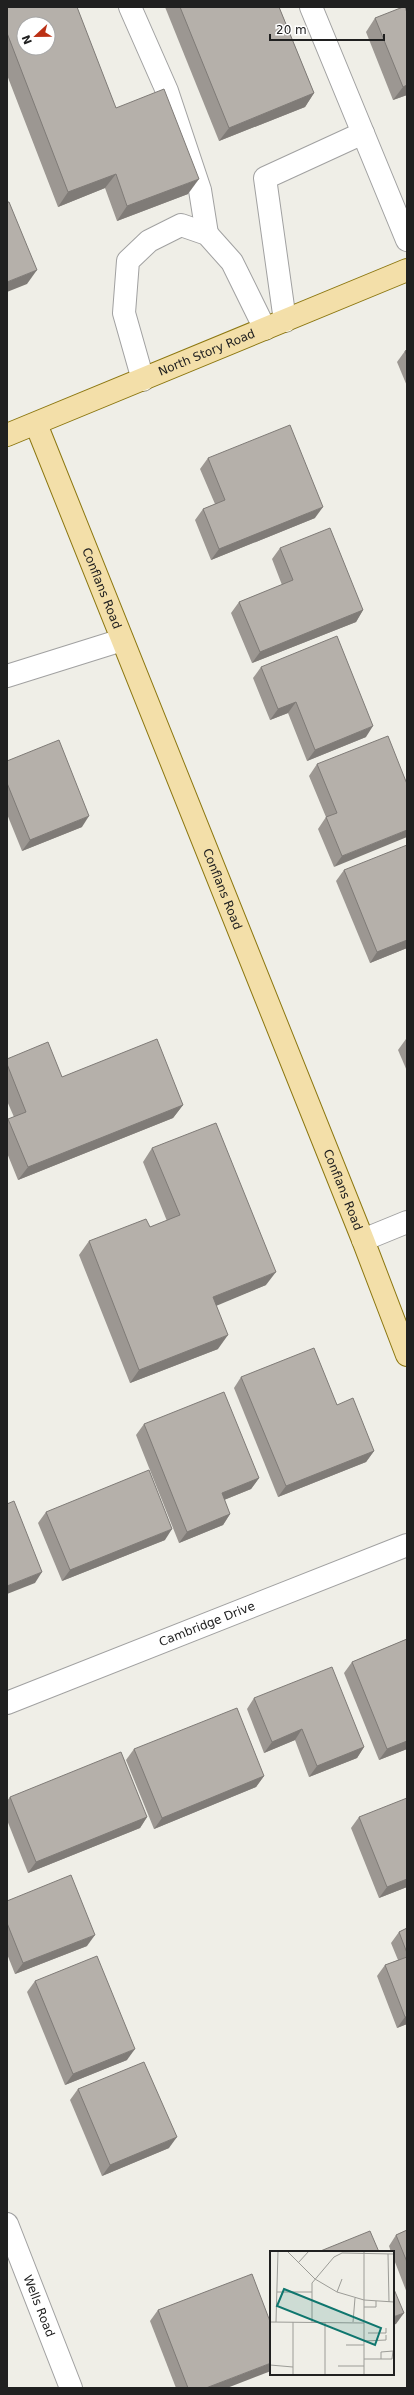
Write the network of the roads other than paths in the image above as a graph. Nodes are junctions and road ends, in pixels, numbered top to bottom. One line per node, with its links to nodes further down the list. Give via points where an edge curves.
1 (130, 7): 4 (street, via 167,92 198,183)
2 (311, 7): 3 (street)
3 (363, 133): 5 (street); 7 (street, via 266,178)
4 (207, 234): 8 (street, via 232,262); 9 (street, via 181,225 149,241 128,260 124,313)
5 (407, 240)
6 (407, 270): 7 (main road, North Story Road)
7 (285, 320): 8 (main road, North Story Road)
8 (265, 328): 9 (main road, North Story Road)
9 (143, 380): 10 (main road, North Story Road)
10 (36, 424): 11 (main road, North Story Road); 12 (main road, Conflans Road)
11 (7, 435)
12 (122, 640): 13 (street); 15 (main road, Conflans Road)
13 (7, 676)
14 (407, 1222): 15 (street)
15 (363, 1240): 16 (main road, Conflans Road)
16 (407, 1354)
17 (407, 1545): 18 (street, Cambridge Drive)
18 (7, 1703)
19 (7, 2224): 20 (street, Wells Road)
20 (71, 2388)

